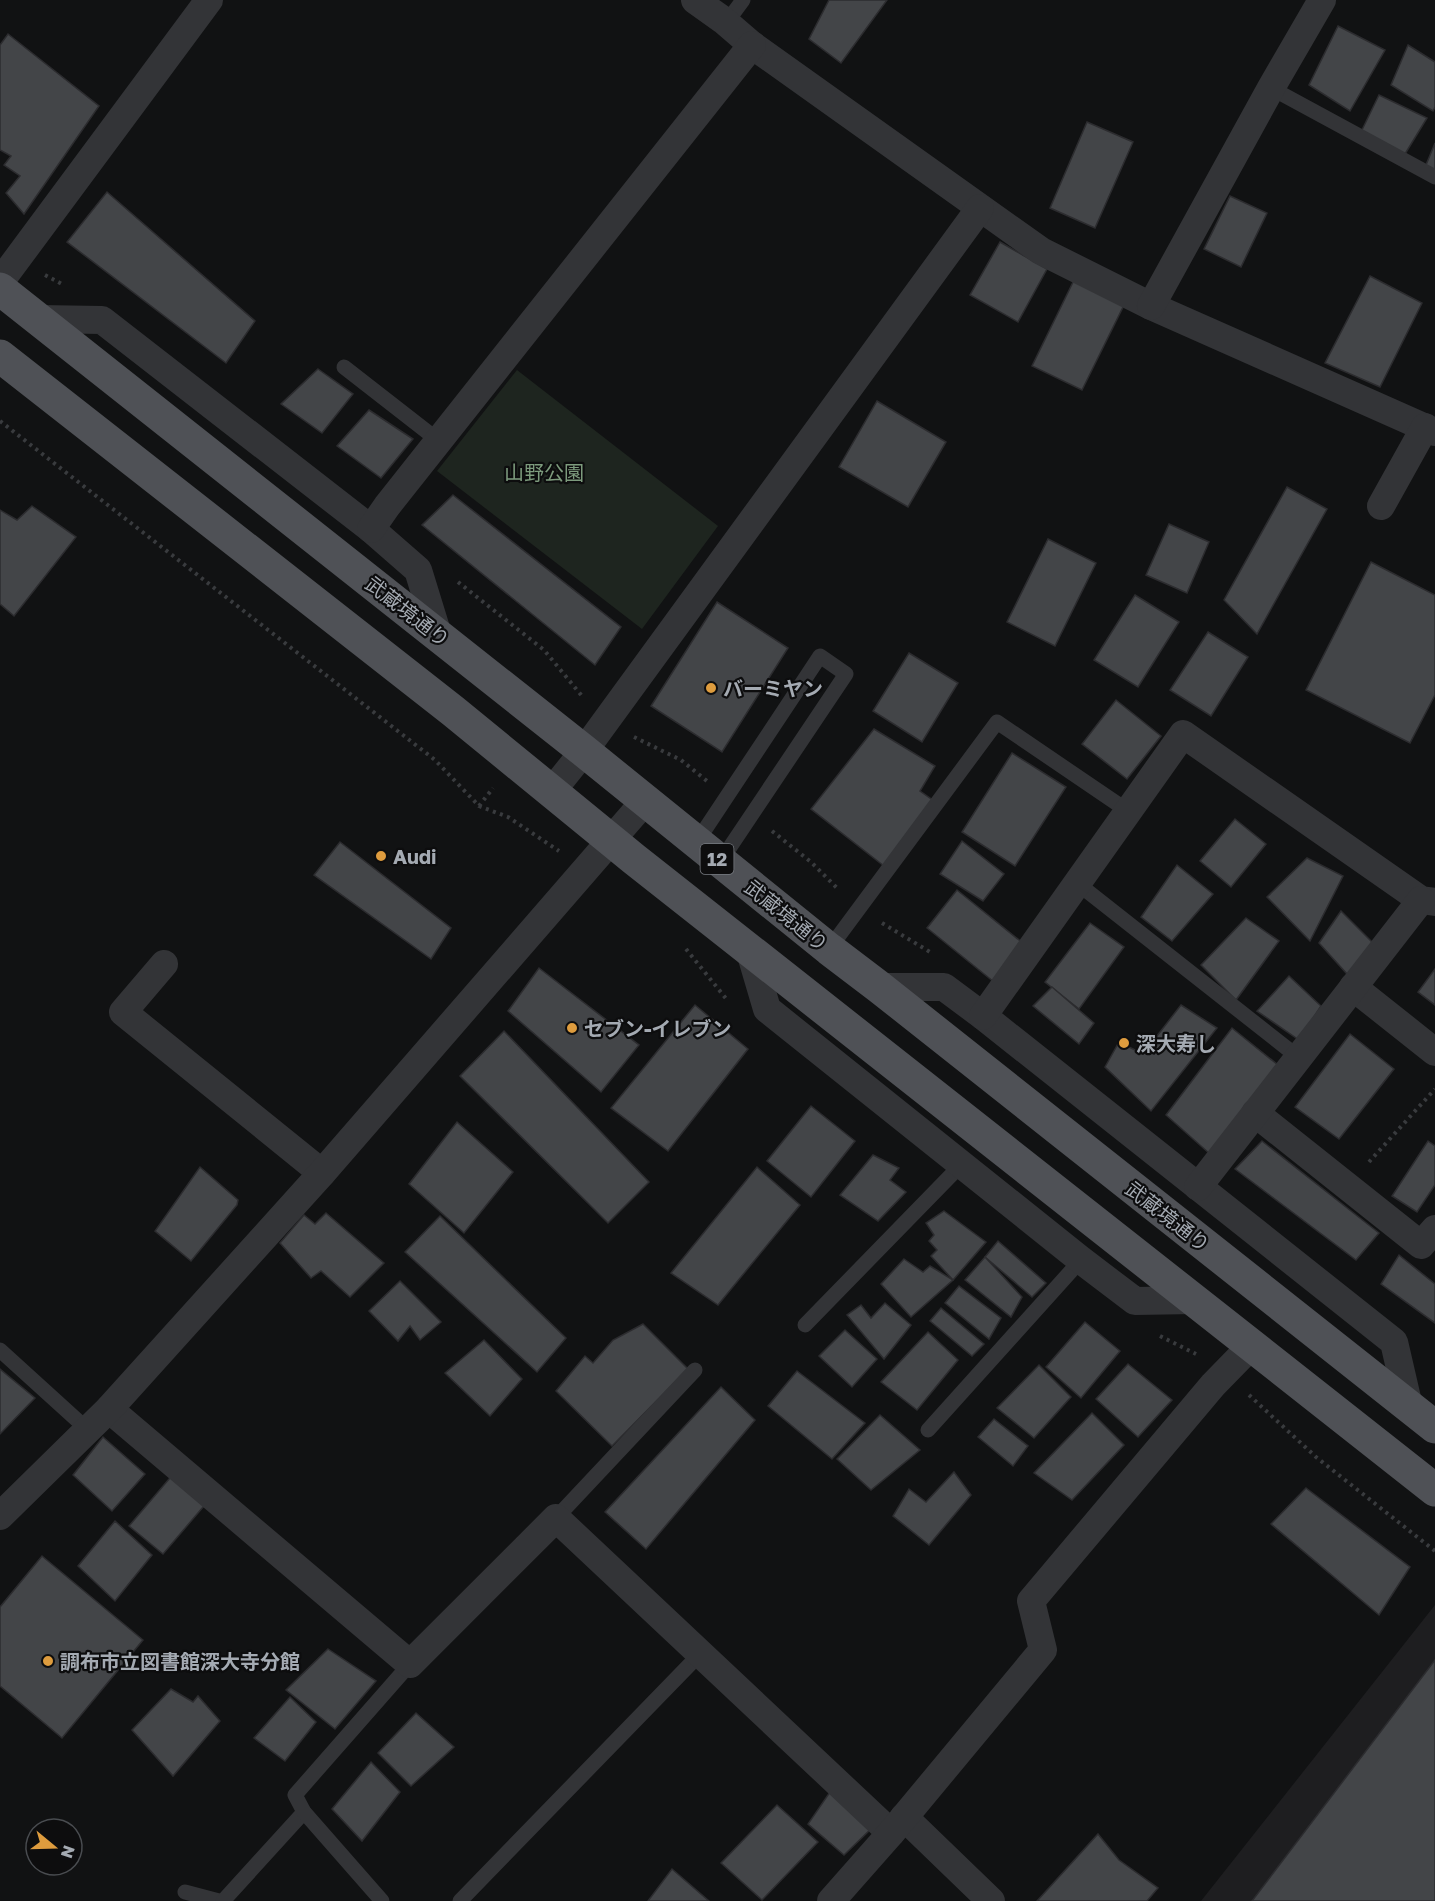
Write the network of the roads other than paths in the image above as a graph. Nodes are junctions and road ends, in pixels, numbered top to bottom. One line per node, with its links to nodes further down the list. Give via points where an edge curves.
1 (209, 0): 10 (street)
2 (695, 0): 5 (street)
3 (743, 0): 5 (lane)
4 (1322, 0): 7 (street)
5 (726, 23): 6 (street)
6 (752, 45): 9 (street); 17 (street)
7 (1271, 88): 8 (lane); 12 (street)
8 (1435, 177)
9 (980, 208): 12 (street, via 1041,251); 21 (street)
10 (0, 282)
11 (0, 289): 13 (main road, 武蔵境通り / 12)
12 (1151, 306): 16 (street)
13 (39, 319): 19 (street, via 102,320); 20 (main road, 武蔵境通り / 12)
14 (0, 356): 22 (main road, 12)
15 (344, 367): 17 (lane)
16 (1430, 429): 18 (street)
17 (439, 441): 19 (street)
18 (1381, 506)
19 (371, 529): 20 (street, via 418,570)
20 (438, 635): 21 (main road, 武蔵境通り / 12)
21 (584, 751): 22 (street); 23 (main road, 武蔵境通り / 12)
22 (552, 791): 25 (main road, 12)
23 (645, 801): 25 (street); 26 (main road, 武蔵境通り / 12)
24 (1128, 811): 27 (street); 28 (street, via 1183,734); 30 (lane, via 997,722)
25 (612, 840): 29 (main road, 12); 39 (street)
26 (708, 852): 26 (lane, via 820,656 846,674); 30 (main road, 武蔵境通り / 12)
27 (1077, 884): 34 (street); 36 (lane)
28 (1428, 901): 33 (street)
29 (749, 948): 38 (street, via 767,1010); 43 (main road, 12)
30 (829, 949): 32 (main road, 武蔵境通り / 12)
31 (164, 964): 39 (street, via 123,1012)
32 (879, 987): 34 (street, via 944,987); 48 (main road, 武蔵境通り / 12)
33 (1353, 987): 35 (street); 36 (street)
34 (983, 1016): 40 (street)
35 (1435, 1052)
36 (1298, 1058): 37 (street)
37 (1255, 1113): 40 (street); 41 (street, via 1421,1245)
38 (962, 1164): 42 (street); 44 (lane)
39 (322, 1173): 49 (street)
40 (1198, 1187): 48 (street, via 1394,1342)
41 (1435, 1228)
42 (1081, 1260): 43 (street, via 1136,1301); 52 (lane)
43 (1195, 1300): 45 (main road, 12)
44 (806, 1325)
45 (1253, 1344): 53 (main road, 12); 59 (street, via 1031,1601 1043,1650)
46 (0, 1350): 51 (lane)
47 (695, 1370): 55 (lane)
48 (1409, 1407): 50 (main road, 武蔵境通り / 12)
49 (108, 1409): 51 (street); 57 (street)
50 (1435, 1427)
51 (88, 1430): 54 (street)
52 (928, 1430)
53 (1435, 1490)
54 (0, 1516)
55 (556, 1518): 56 (street); 57 (street)
56 (700, 1654): 59 (street); 63 (lane)
57 (410, 1665): 58 (lane, via 295,1796)
58 (304, 1812): 61 (lane); 62 (lane)
59 (897, 1825): 64 (street); 65 (street)
60 (185, 1892): 61 (lane)
61 (221, 1901)
62 (382, 1901)
63 (460, 1901)
64 (831, 1901)
65 (991, 1901)

